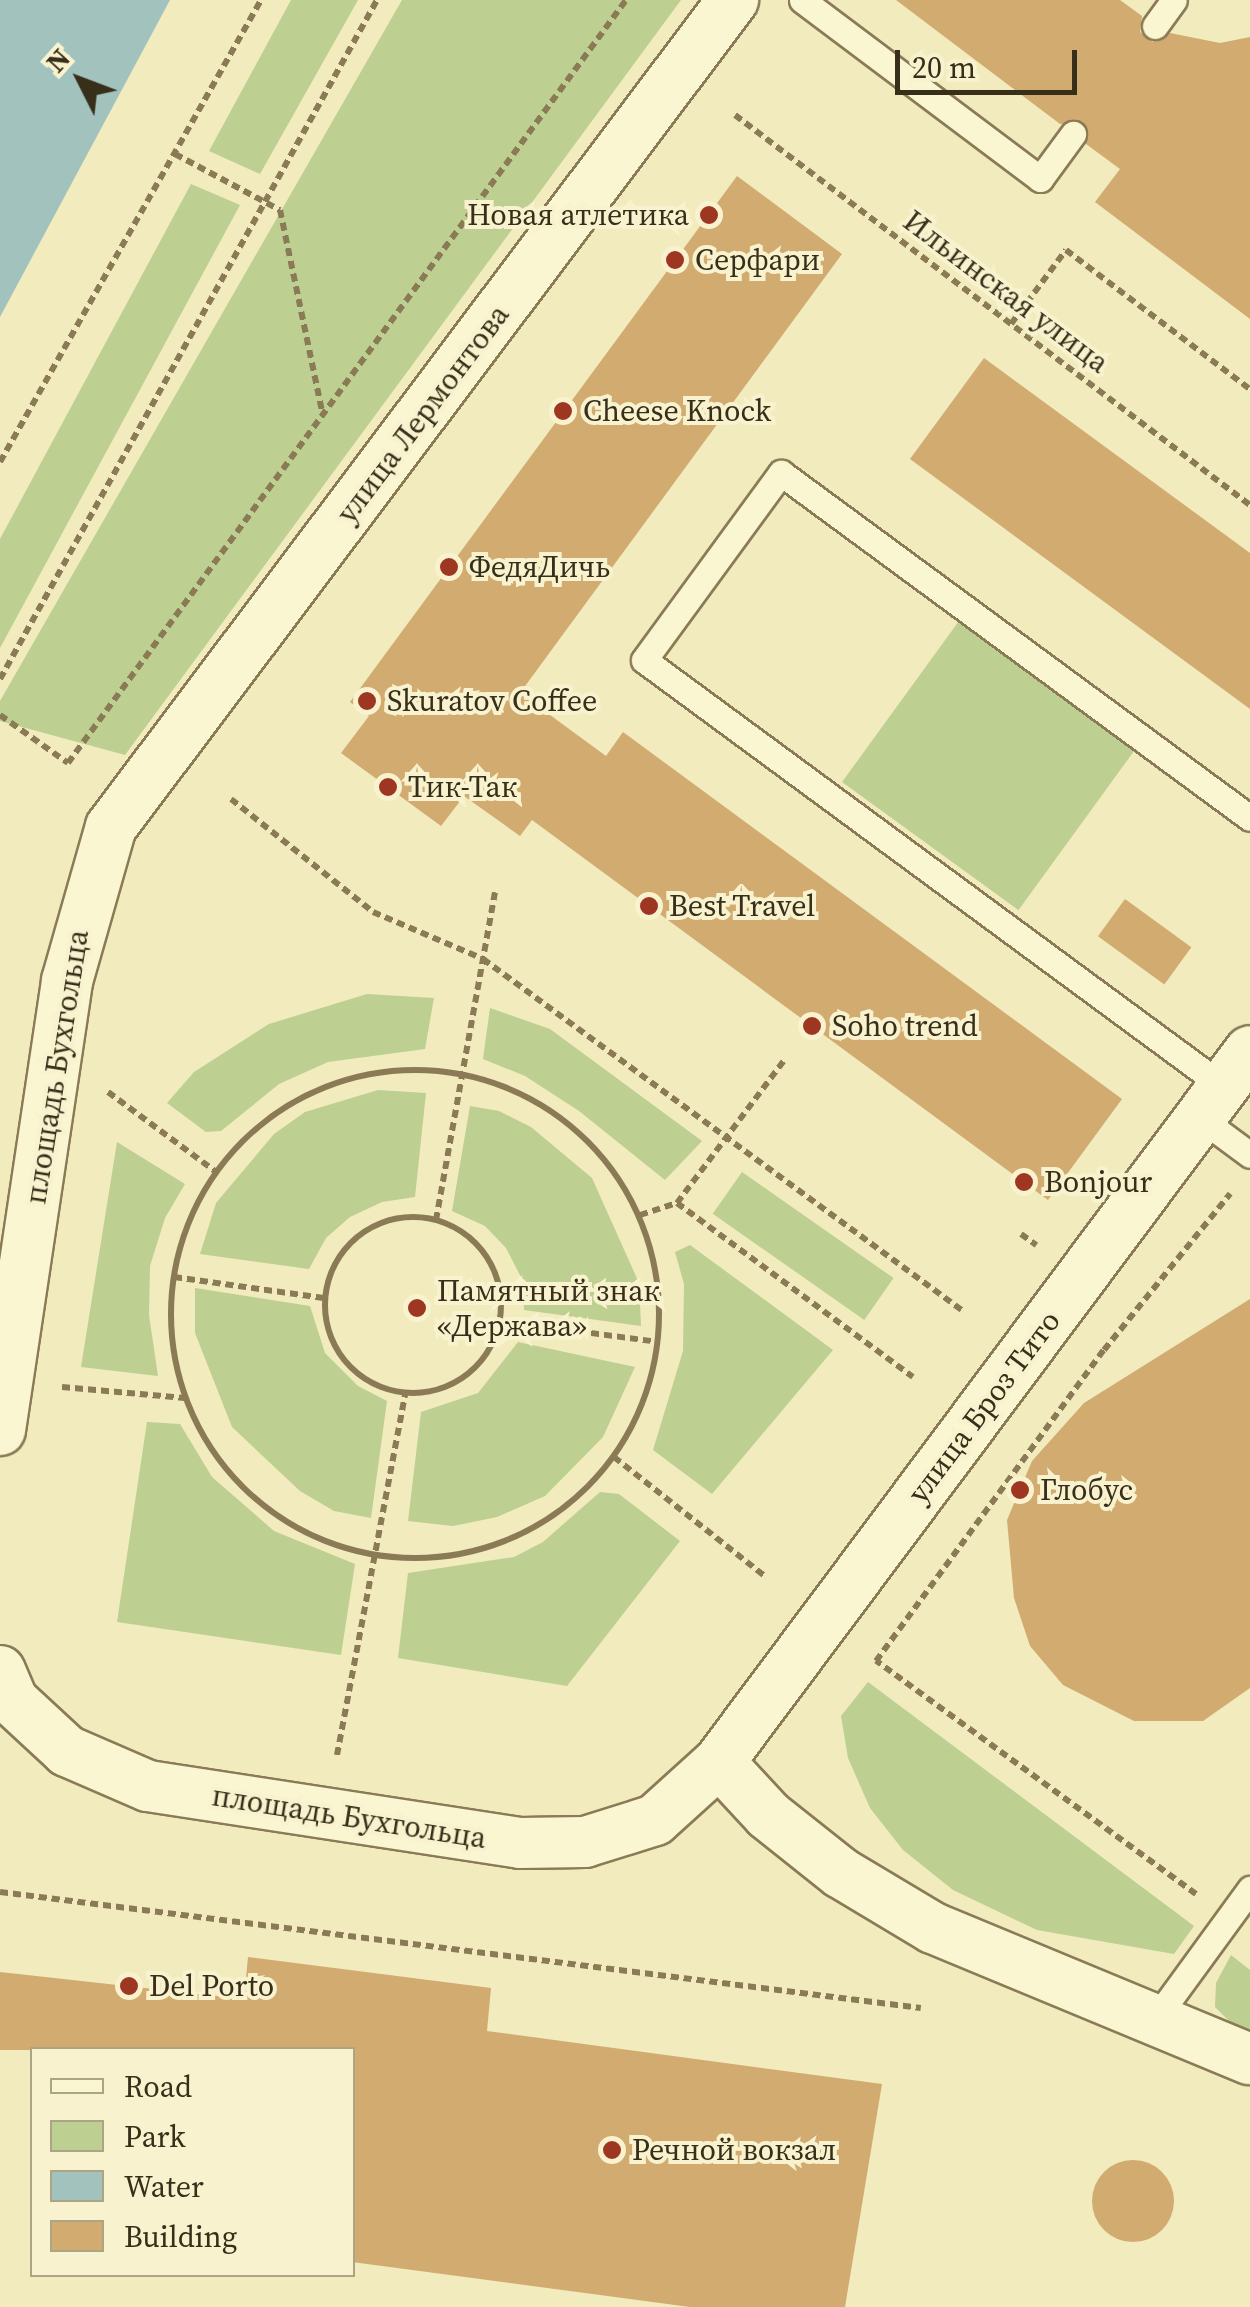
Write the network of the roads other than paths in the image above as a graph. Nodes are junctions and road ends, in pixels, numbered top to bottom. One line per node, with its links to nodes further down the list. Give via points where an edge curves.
1 (733, 0): 7 (street, улица Лермонтова)
2 (802, 0): 5 (lane, via 1040,179)
3 (1174, 0): 4 (lane)
4 (1154, 26)
5 (1074, 134)
6 (1250, 818): 8 (lane, via 781,473 644,660)
7 (112, 827): 10 (street, площадь Бухгольца, via 67,981)
8 (1224, 1085): 9 (lane); 13 (street, улица Броз Тито)
9 (1250, 1155)
10 (1, 1422): 11 (street, площадь Бухгольца)
11 (0, 1430)
12 (0, 1671): 13 (street, площадь Бухгольца, via 13,1701 67,1750 148,1786 520,1843 585,1842 656,1820)
13 (718, 1762): 15 (street, via 768,1815 841,1873 902,1910)
14 (1250, 1888): 15 (lane)
15 (1153, 2022): 16 (street)
16 (1250, 2058)

